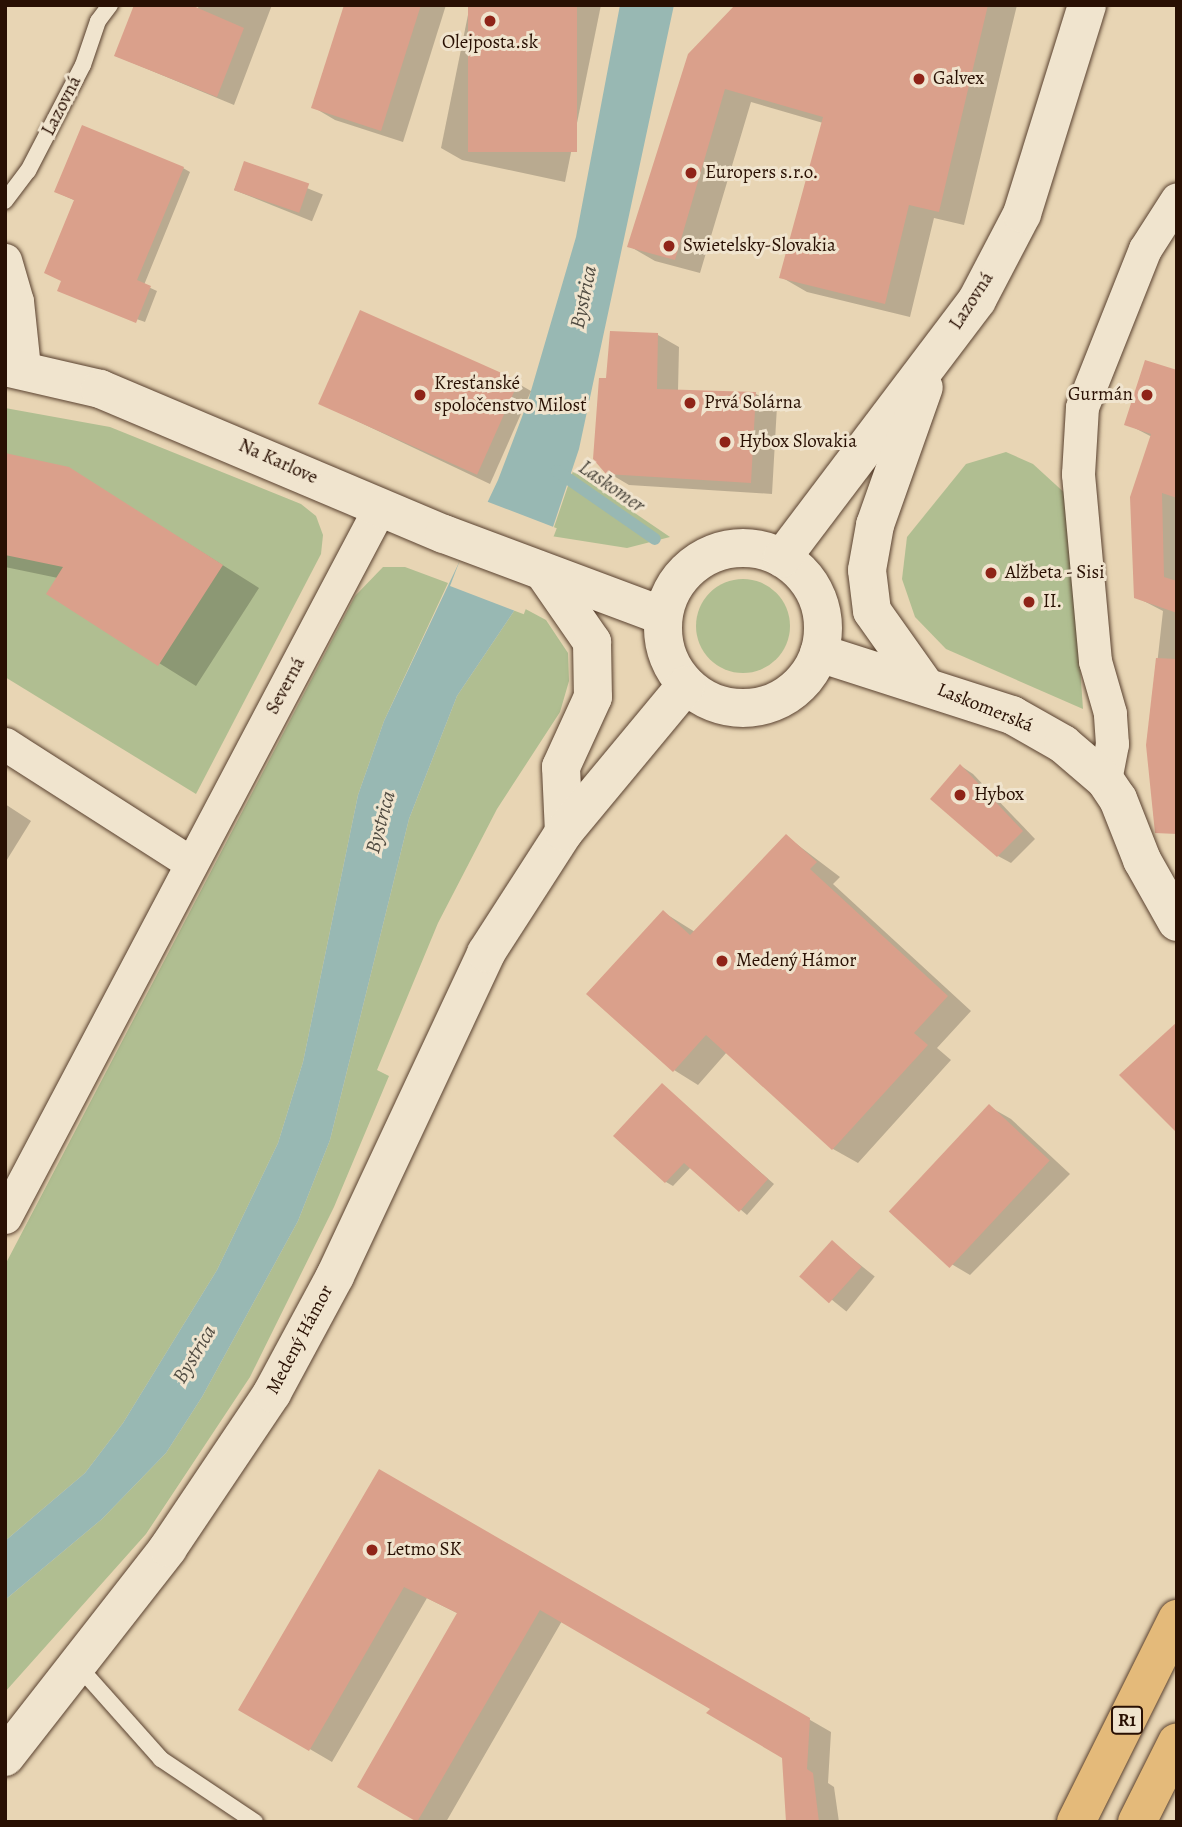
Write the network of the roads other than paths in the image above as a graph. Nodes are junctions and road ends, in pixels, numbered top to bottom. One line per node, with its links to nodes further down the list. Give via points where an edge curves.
1 (110, 5): 4 (lane, Lazovná, via 98,21 83,65 29,171)
2 (1087, 5): 6 (street, Lazovná, via 1022,214 977,300)
3 (1177, 199): 16 (street, via 1145,248 1082,407 1078,474 1095,661 1110,713 1112,744)
4 (5, 201)
5 (5, 260): 7 (street, via 17,301)
6 (936, 352): 9 (street, Lazovná); 13 (street, via 875,525 867,570 872,611)
7 (15, 367): 8 (street, Na Karlove, via 100,389)
8 (380, 507): 10 (street, Na Karlove); 18 (street, Severná)
9 (782, 558): 11 (street, via 738,547 716,552 679,578); 12 (street, via 800,571 821,610)
10 (545, 574): 11 (street, Na Karlove); 17 (street, via 592,642 593,697 561,767)
11 (663, 616): 14 (street, via 666,653)
12 (819, 653): 13 (street, Laskomerská); 14 (street, via 797,687 762,707 721,705)
13 (923, 683): 16 (street, Laskomerská, via 1042,730)
14 (686, 685): 17 (street, Medený Hámor)
15 (5, 744): 18 (street)
16 (1105, 780): 19 (street, Laskomerská)
17 (564, 832): 22 (street, Medený Hámor, via 486,953 335,1276 272,1393)
18 (191, 863): 20 (street, Severná)
19 (1177, 922)
20 (5, 1217)
21 (1177, 1619): 26 (highway, R1)
22 (80, 1668): 24 (street, Medený Hámor); 25 (lane, via 116,1703 161,1759)
23 (1177, 1742): 27 (highway)
24 (5, 1758)
25 (255, 1822)
26 (1076, 1822)
27 (1137, 1822)

